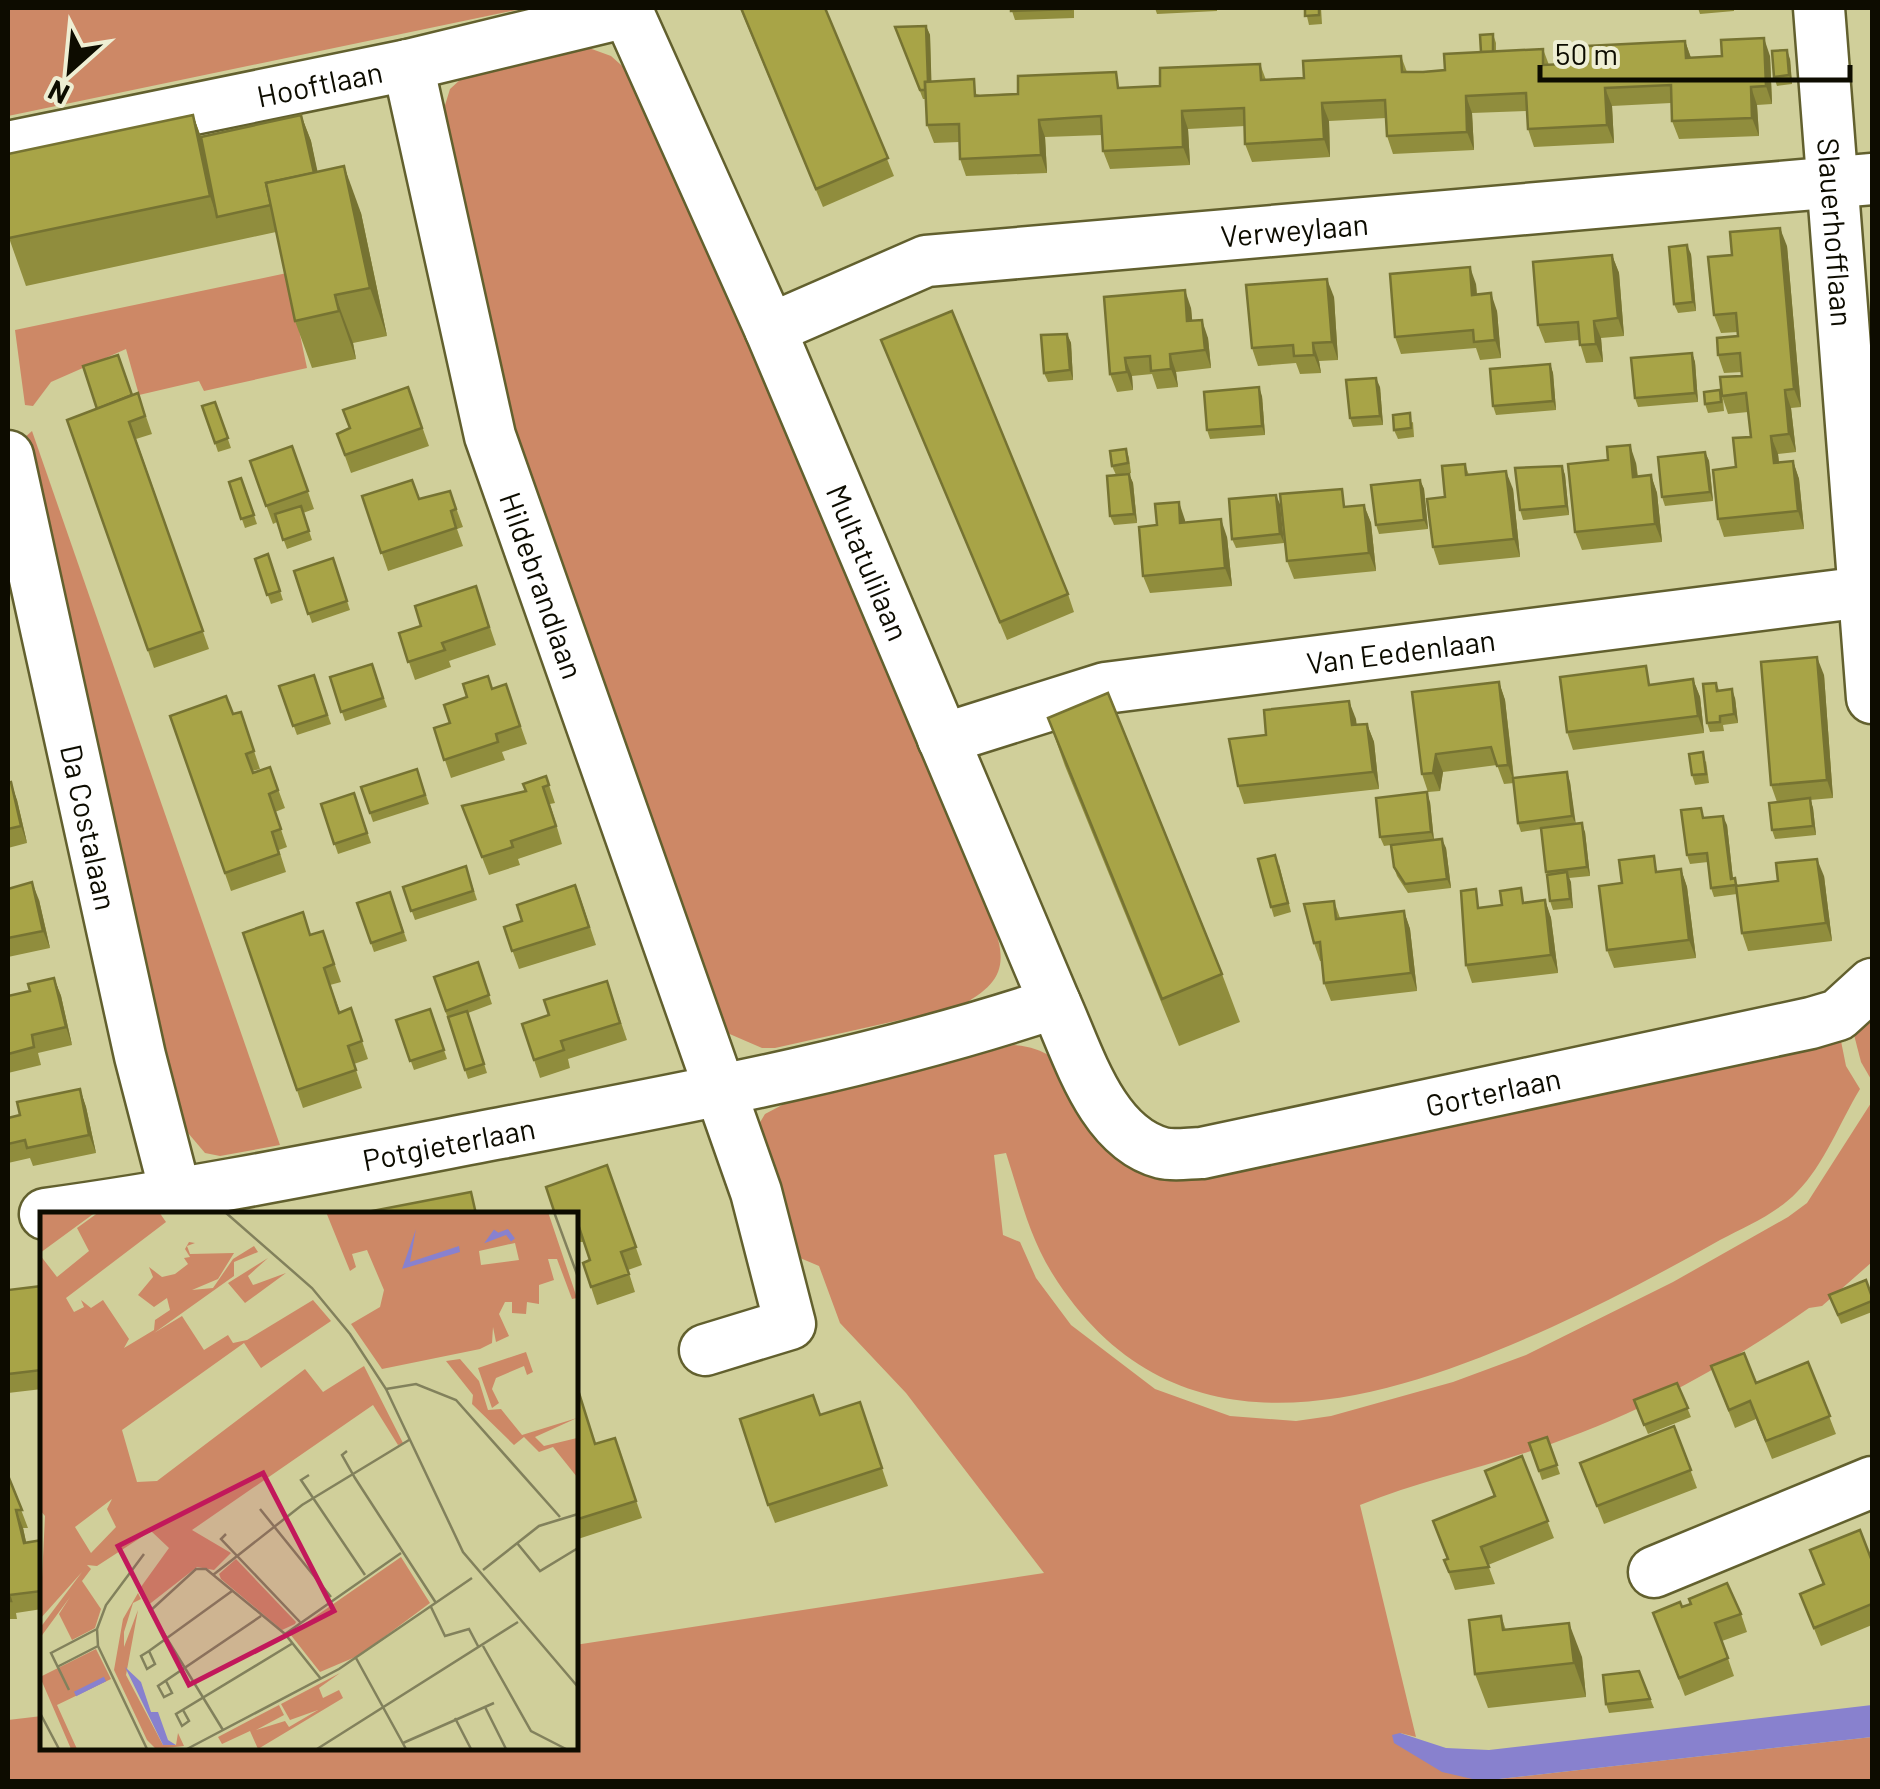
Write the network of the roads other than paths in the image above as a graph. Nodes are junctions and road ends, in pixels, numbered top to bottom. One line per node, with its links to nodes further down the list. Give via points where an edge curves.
1 (1818, 8): 5 (street, Slauerhofflaan)
2 (626, 10): 3 (street, Hooftlaan); 6 (street, Multatulilaan)
3 (408, 65): 4 (street, Hooftlaan); 13 (street, Hildebrandlaan, via 490,436)
4 (8, 148)
5 (1854, 181): 6 (street, Verweylaan, via 926,261); 8 (street, Slauerhofflaan)
6 (770, 329): 10 (street, Multatulilaan)
7 (8, 456): 15 (street, Da Costalaan)
8 (1867, 594): 9 (street, Slauerhofflaan); 10 (street, Van Eedenlaan, via 1104,688)
9 (1872, 698)
10 (943, 739): 12 (street, Multatulilaan)
11 (1872, 984): 14 (street, Gorterlaan, via 1838,1014 1811,1023 1202,1153 1163,1153)
12 (1055, 1003): 13 (street, Potgieterlaan, via 963,1034); 14 (street, Multatulilaan)
13 (722, 1094): 15 (street, Potgieterlaan); 19 (street, via 790,1324)
14 (1112, 1117)
15 (179, 1205): 16 (street, Potgieterlaan)
16 (74, 1212)
17 (40, 1215): 18 (street, Potgieterlaan)
18 (8, 1219)
19 (706, 1350)
20 (1872, 1482): 21 (street)
21 (1654, 1572)

